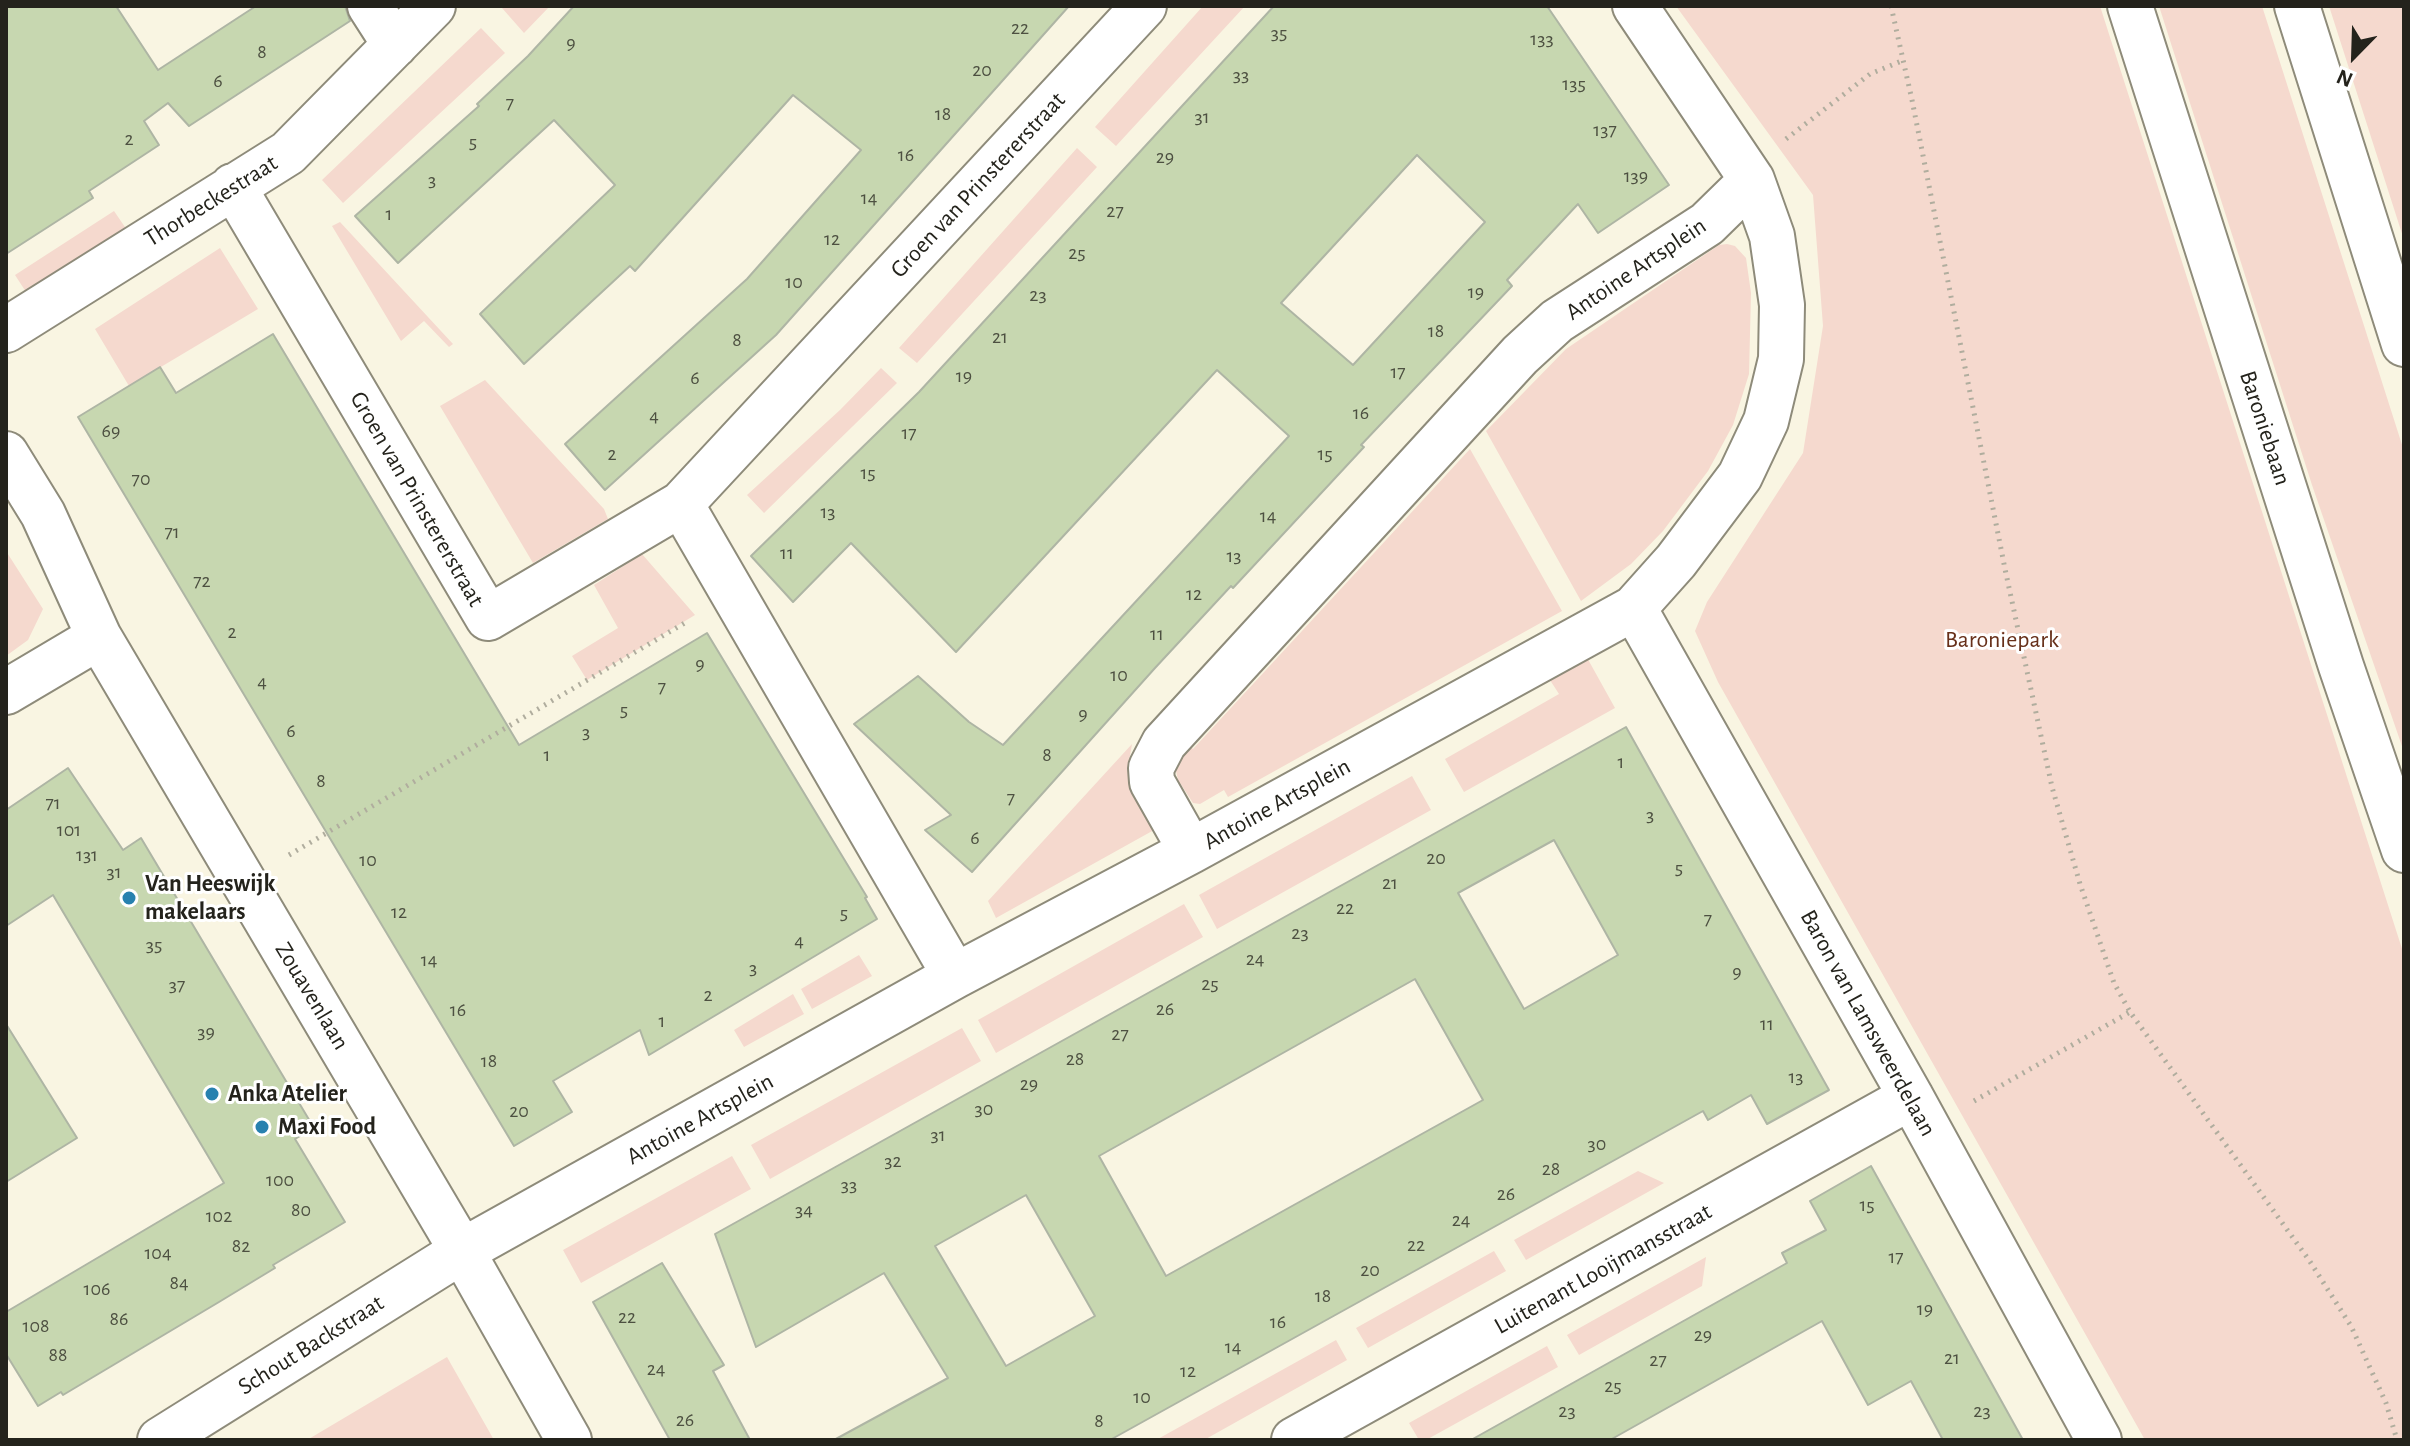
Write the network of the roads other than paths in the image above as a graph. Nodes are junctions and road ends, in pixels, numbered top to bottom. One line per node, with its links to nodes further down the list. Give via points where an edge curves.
1 (370, 6): 7 (street)
2 (433, 6): 7 (street, Thorbeckestraat)
3 (1144, 6): 13 (street, Groen van Prinstererstraat)
4 (1635, 6): 8 (street)
5 (2130, 6): 17 (street, Baroniebaan)
6 (2297, 6): 11 (street)
7 (395, 45): 9 (street, Thorbeckestraat, via 288,153)
8 (1752, 180): 14 (street, Antoine Artsplein, via 1772,236 1782,305 1781,359 1766,421 1740,476); 18 (street, Antoine Artsplein, via 1707,224 1557,321 1520,355 1164,743 1151,768 1152,782)
9 (233, 186): 10 (street, Thorbeckestraat); 13 (street, Groen van Prinstererstraat, via 488,618)
10 (6, 330)
11 (2404, 344)
12 (6, 454): 15 (street, Zouavenlaan, via 43,514)
13 (681, 504): 19 (street)
14 (1634, 608): 18 (street, Antoine Artsplein); 20 (street, Baron van Lamsweerdelaan)
15 (99, 637): 16 (street); 21 (street, Zouavenlaan)
16 (6, 692)
17 (2404, 850)
18 (1191, 851): 19 (street, Antoine Artsplein)
19 (955, 976): 21 (street, Antoine Artsplein)
20 (1919, 1112): 24 (street, Luitenant Looijmansstraat); 25 (street, Baron van Lamsweerdelaan)
21 (462, 1251): 22 (street, Schout Backstraat); 23 (street, Zouavenlaan)
22 (160, 1440)
23 (569, 1440)
24 (1294, 1440)
25 (2099, 1440)

